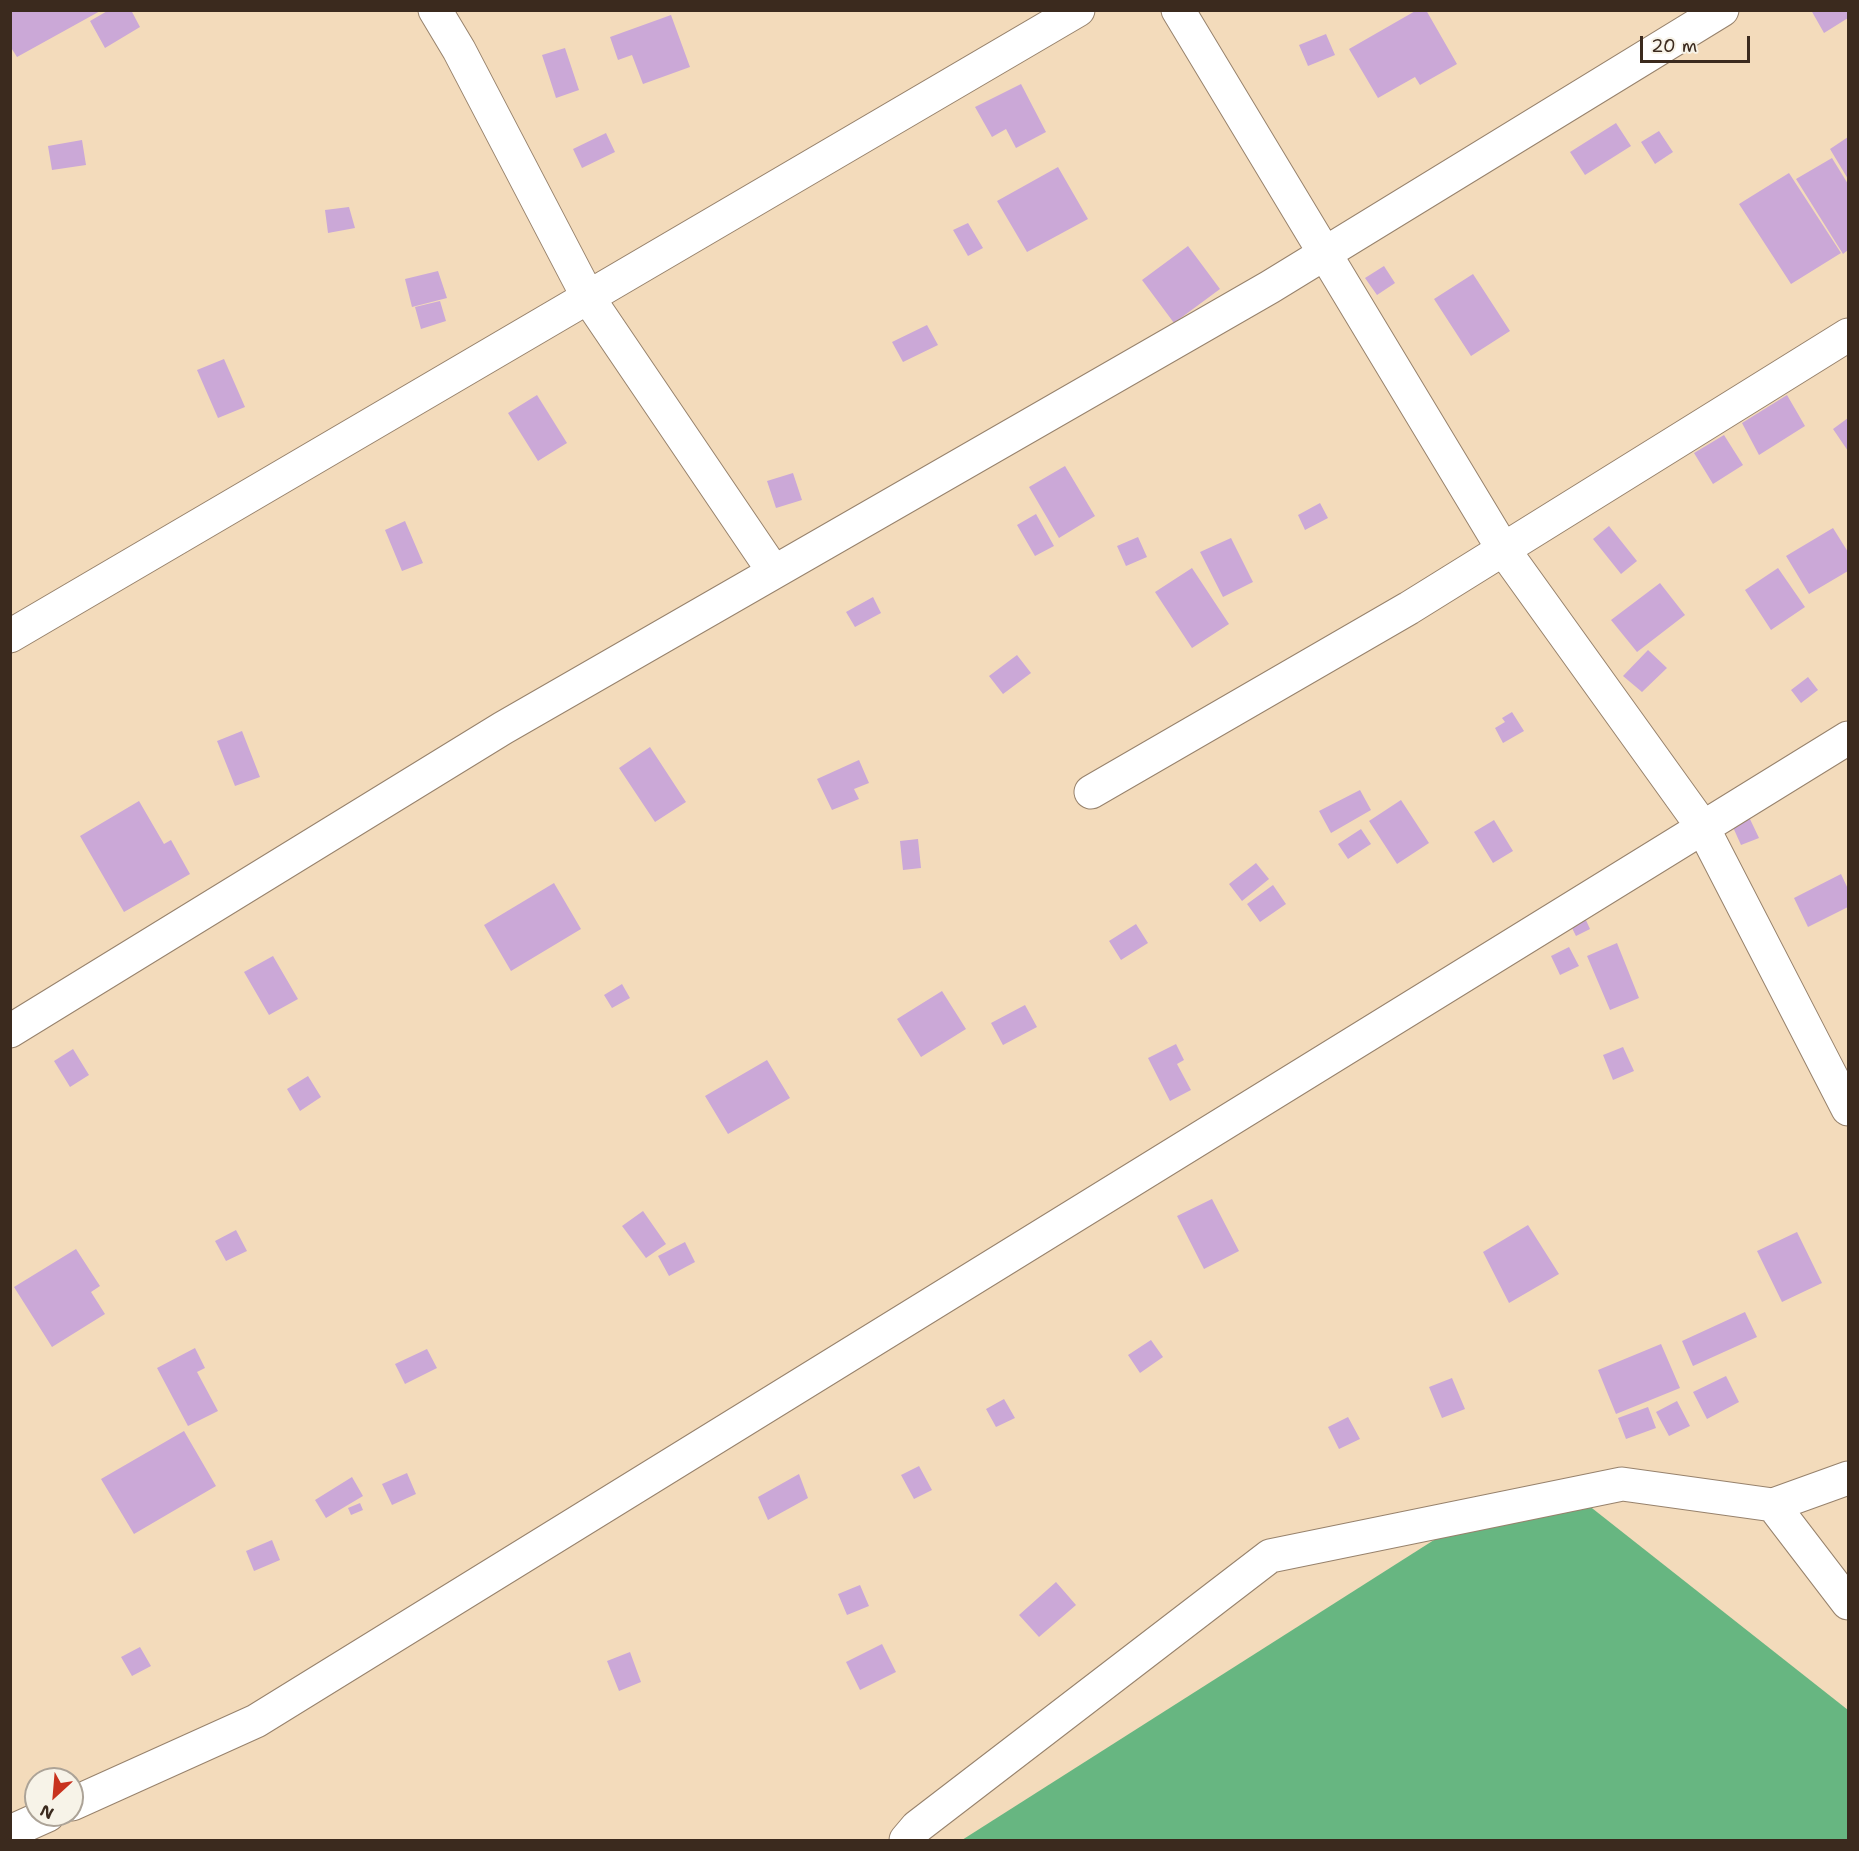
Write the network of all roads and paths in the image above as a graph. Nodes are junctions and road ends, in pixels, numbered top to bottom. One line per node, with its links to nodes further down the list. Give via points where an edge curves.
1 (435, 10): 6 (street)
2 (1078, 10): 6 (street)
3 (1178, 10): 5 (street)
4 (1722, 10): 5 (street)
5 (1326, 253): 8 (street); 9 (street)
6 (589, 300): 9 (street); 10 (street)
7 (1848, 335): 8 (street)
8 (1503, 549): 12 (street, via 1409,608); 13 (street)
9 (774, 572): 14 (street, via 503,728)
10 (10, 636)
11 (1848, 738): 13 (street)
12 (1090, 792)
13 (1702, 826): 15 (street); 19 (street, via 256,1721)
14 (10, 1031)
15 (1848, 1109)
16 (1848, 1478): 17 (street)
17 (1773, 1505): 18 (street); 22 (street, via 1622,1484 1270,1556 917,1827)
18 (1848, 1603)
19 (84, 1799)
20 (24, 1826): 21 (street)
21 (10, 1832)
22 (906, 1840)

